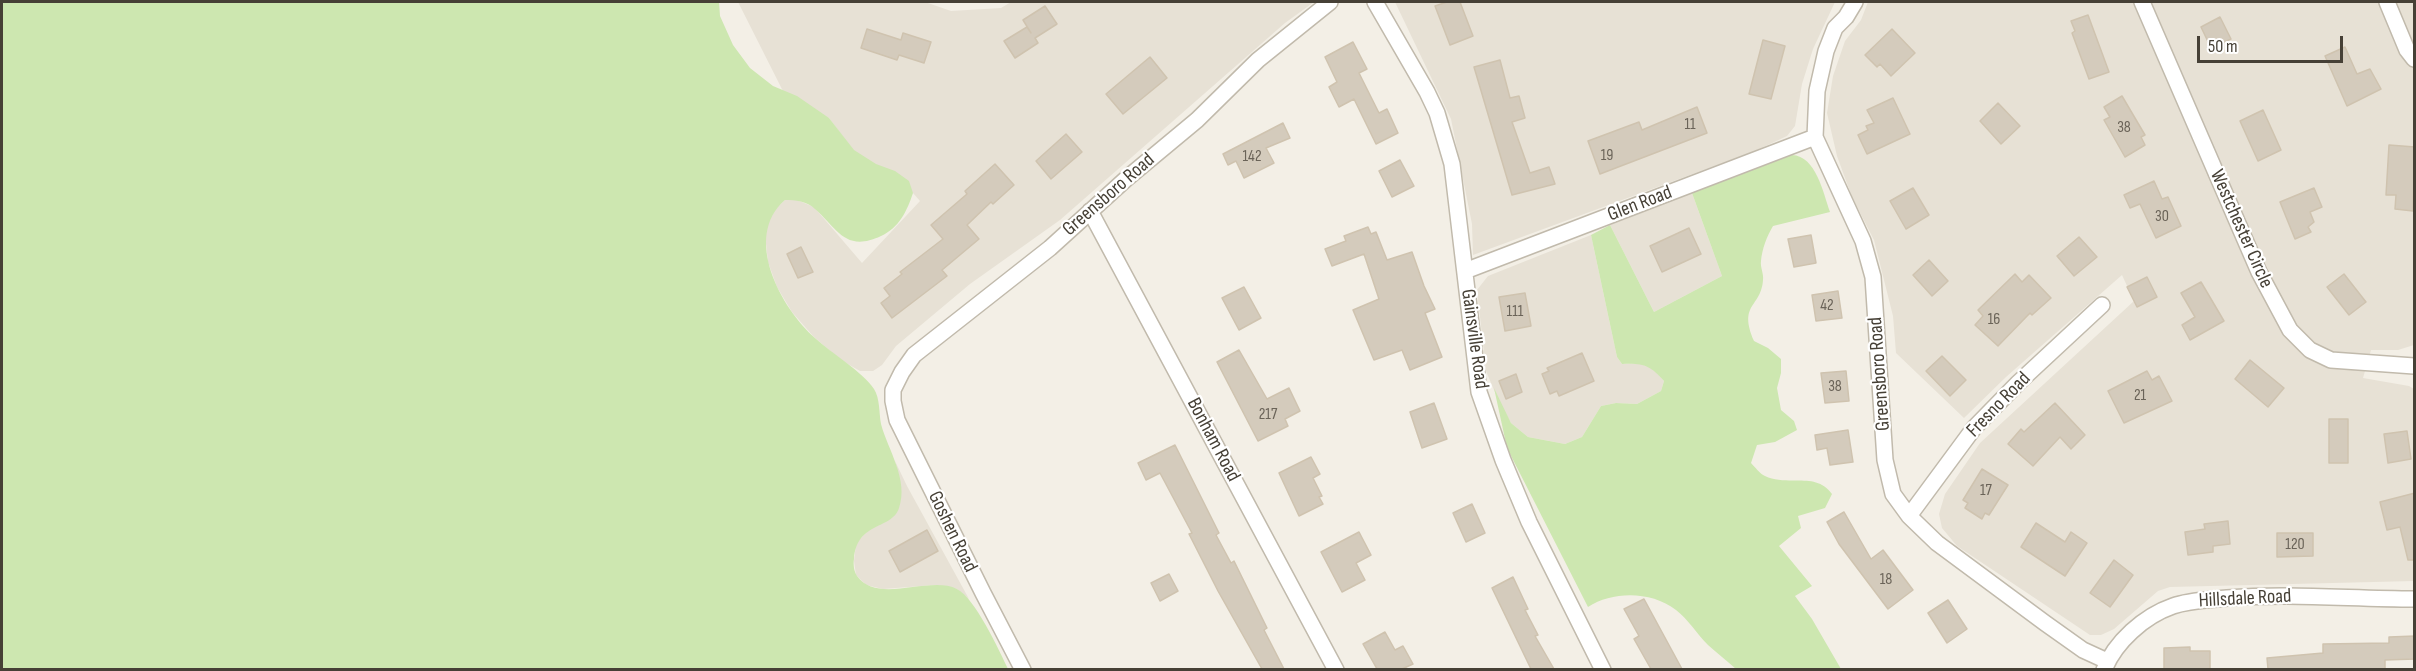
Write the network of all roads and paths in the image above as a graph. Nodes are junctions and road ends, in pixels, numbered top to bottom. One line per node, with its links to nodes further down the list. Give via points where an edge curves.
1 (1330, 2): 8 (street, Greensboro Road, via 1258,60 1208,109)
2 (1375, 2): 9 (street, Gainsville Road, via 1427,92 1445,138 1452,164)
3 (1855, 2): 7 (street, Greensboro Road, via 1835,28 1826,51 1817,91)
4 (2142, 2): 11 (street, Westchester Circle, via 2246,244 2290,330 2310,350 2331,360)
5 (2387, 2): 6 (street, via 2407,50)
6 (2415, 59)
7 (1815, 137): 9 (street, Glen Road); 13 (street, Greensboro Road, via 1863,241 1873,277 1886,460 1893,494)
8 (1090, 211): 12 (street, Greensboro Road, via 1015,277 914,355); 17 (street, Bonham Road)
9 (1465, 271): 18 (street, Gainsville Road, via 1479,392 1529,522)
10 (2102, 305): 13 (street, Fresno Road, via 1974,428)
11 (2415, 366)
12 (894, 390): 16 (street, Goshen Road, via 892,401 897,420)
13 (1909, 516): 15 (street, Greensboro Road, via 1937,543)
14 (2415, 599): 15 (street, Hillsdale Road, via 2258,596 2195,601 2171,607 2143,623 2116,647)
15 (2105, 665)
16 (1023, 669)
17 (1336, 669)
18 (1603, 669)

